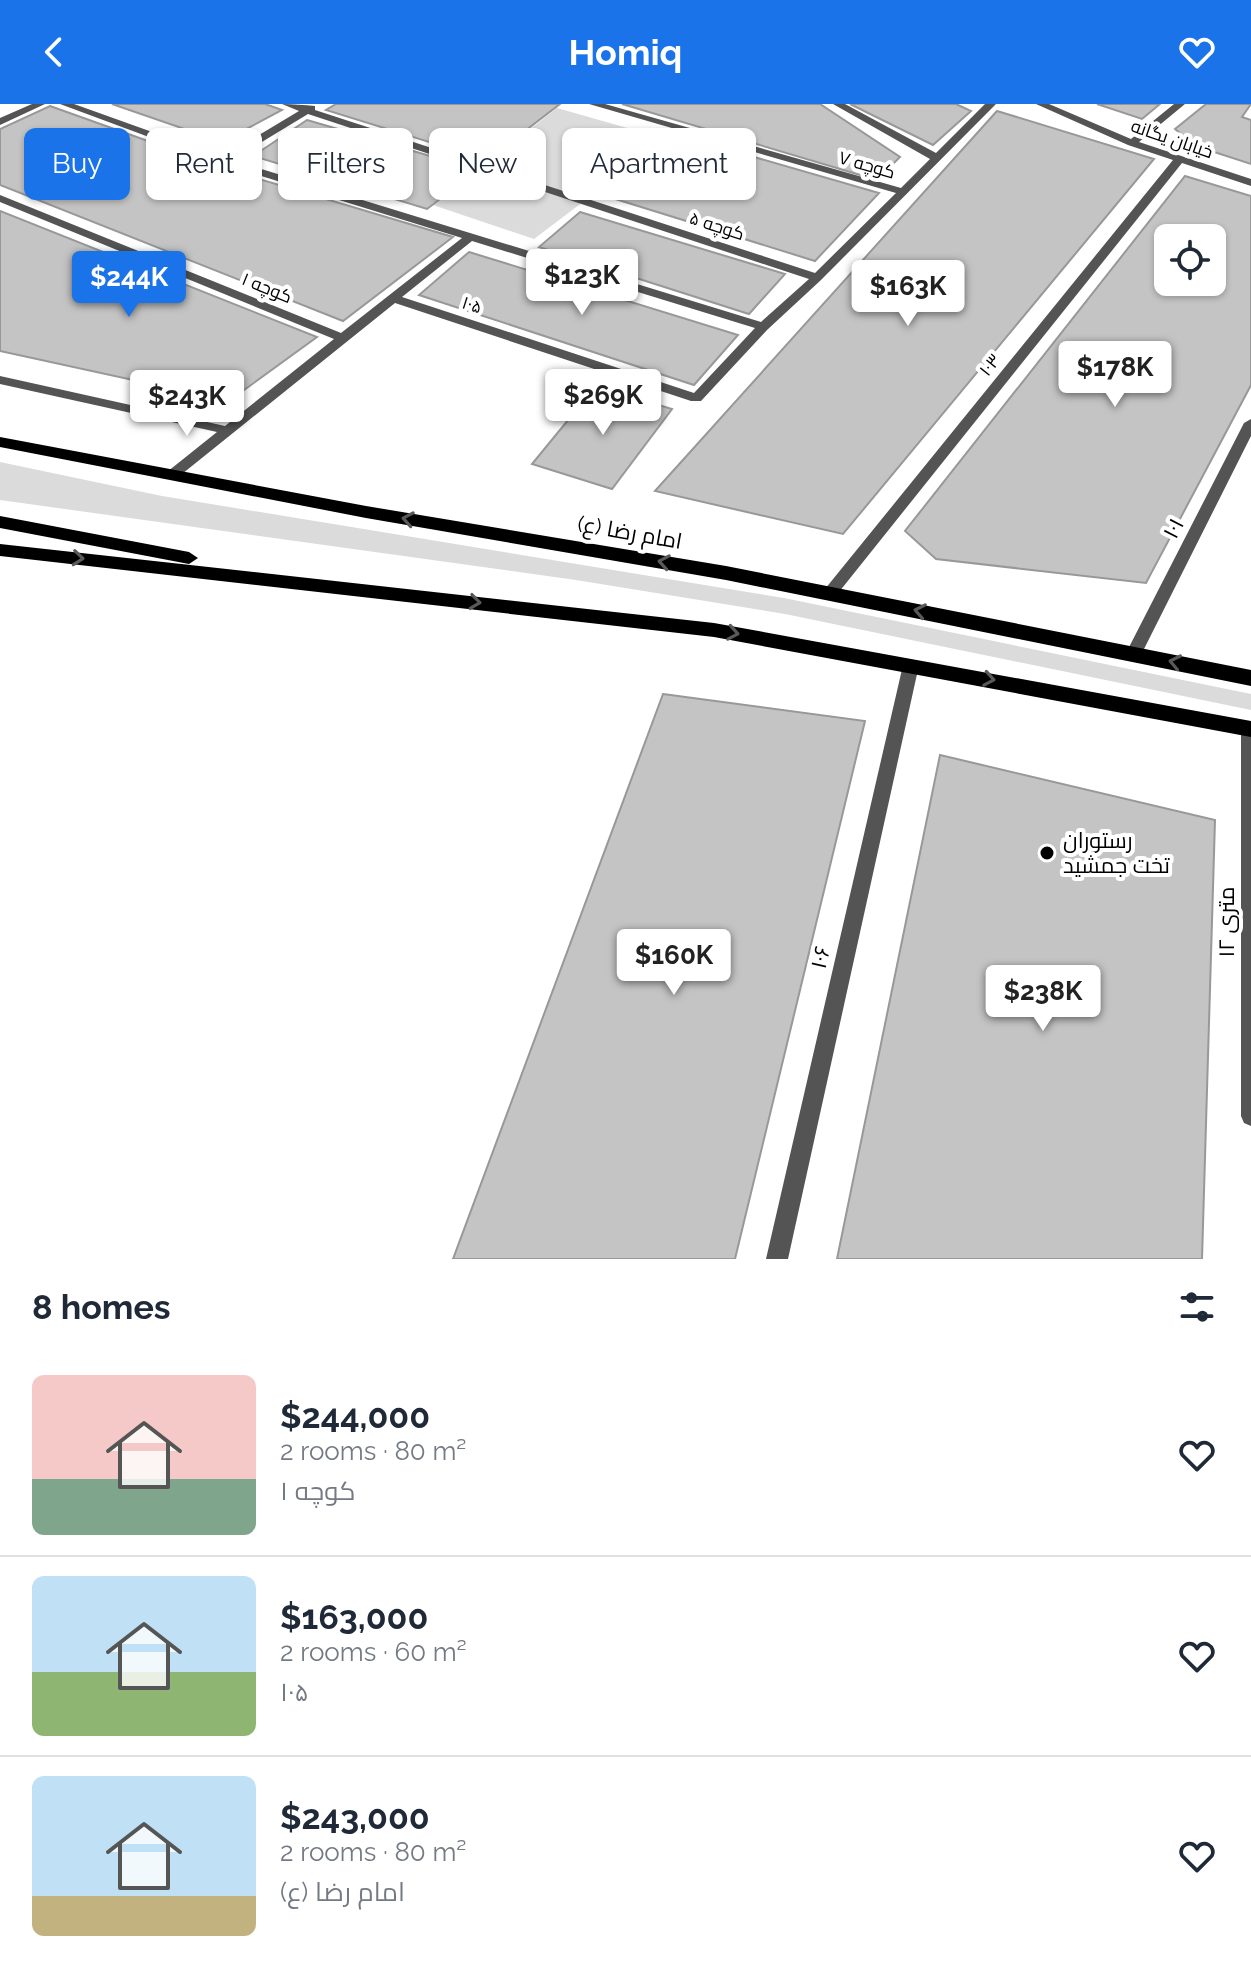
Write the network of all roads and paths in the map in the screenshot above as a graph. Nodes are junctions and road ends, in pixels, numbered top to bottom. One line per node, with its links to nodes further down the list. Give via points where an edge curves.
1 (40, 104): 10 (street)
2 (65, 104): 11 (street)
3 (287, 104): 9 (street, کوچه ۵)
4 (594, 104): 18 (street, کوچه ۷)
5 (838, 104): 14 (street)
6 (991, 104): 14 (street, ۱۰۵)
7 (1041, 104): 13 (street, خیابان یگانه)
8 (1180, 104): 13 (street)
9 (312, 107): 12 (street); 21 (street, کوچه ۵)
10 (0, 122)
11 (146, 133)
12 (262, 137)
13 (1132, 143): 15 (street, خیابان یگانه)
14 (935, 157): 18 (street, ۱۰۵)
15 (1179, 160): 17 (street, خیابان یگانه); 33 (street, ۱۰۳)
16 (262, 173): 20 (street)
17 (1251, 183)
18 (901, 191): 21 (street, ۱۰۵)
19 (0, 198): 24 (street, کوچه ۱)
20 (471, 236): 22 (street); 23 (street)
21 (817, 278): 23 (street, ۱۰۵)
22 (392, 298): 23 (street, ۱۰۵, via 696,398); 24 (street)
23 (763, 327)
24 (344, 339): 27 (street)
25 (0, 380): 27 (street)
26 (1251, 423): 34 (street, ۱۰۱)
27 (225, 430): 29 (street)
28 (0, 442): 29 (main road, امام رضا (ع))
29 (172, 475): 33 (main road, امام رضا (ع), one-way to 29)
30 (0, 522): 32 (main road)
31 (0, 550): 32 (main road, one-way to 32)
32 (325, 585): 35 (main road, one-way to 35, via 714,630)
33 (830, 593): 34 (main road, امام رضا (ع), one-way to 33)
34 (1134, 653): 36 (main road, امام رضا (ع), one-way to 34)
35 (911, 665): 37 (main road, one-way to 37); 39 (street, ۱۰۶)
36 (1251, 678)
37 (1250, 728): 38 (street, ۱۲ متری)
38 (1251, 1116)
39 (777, 1259)

